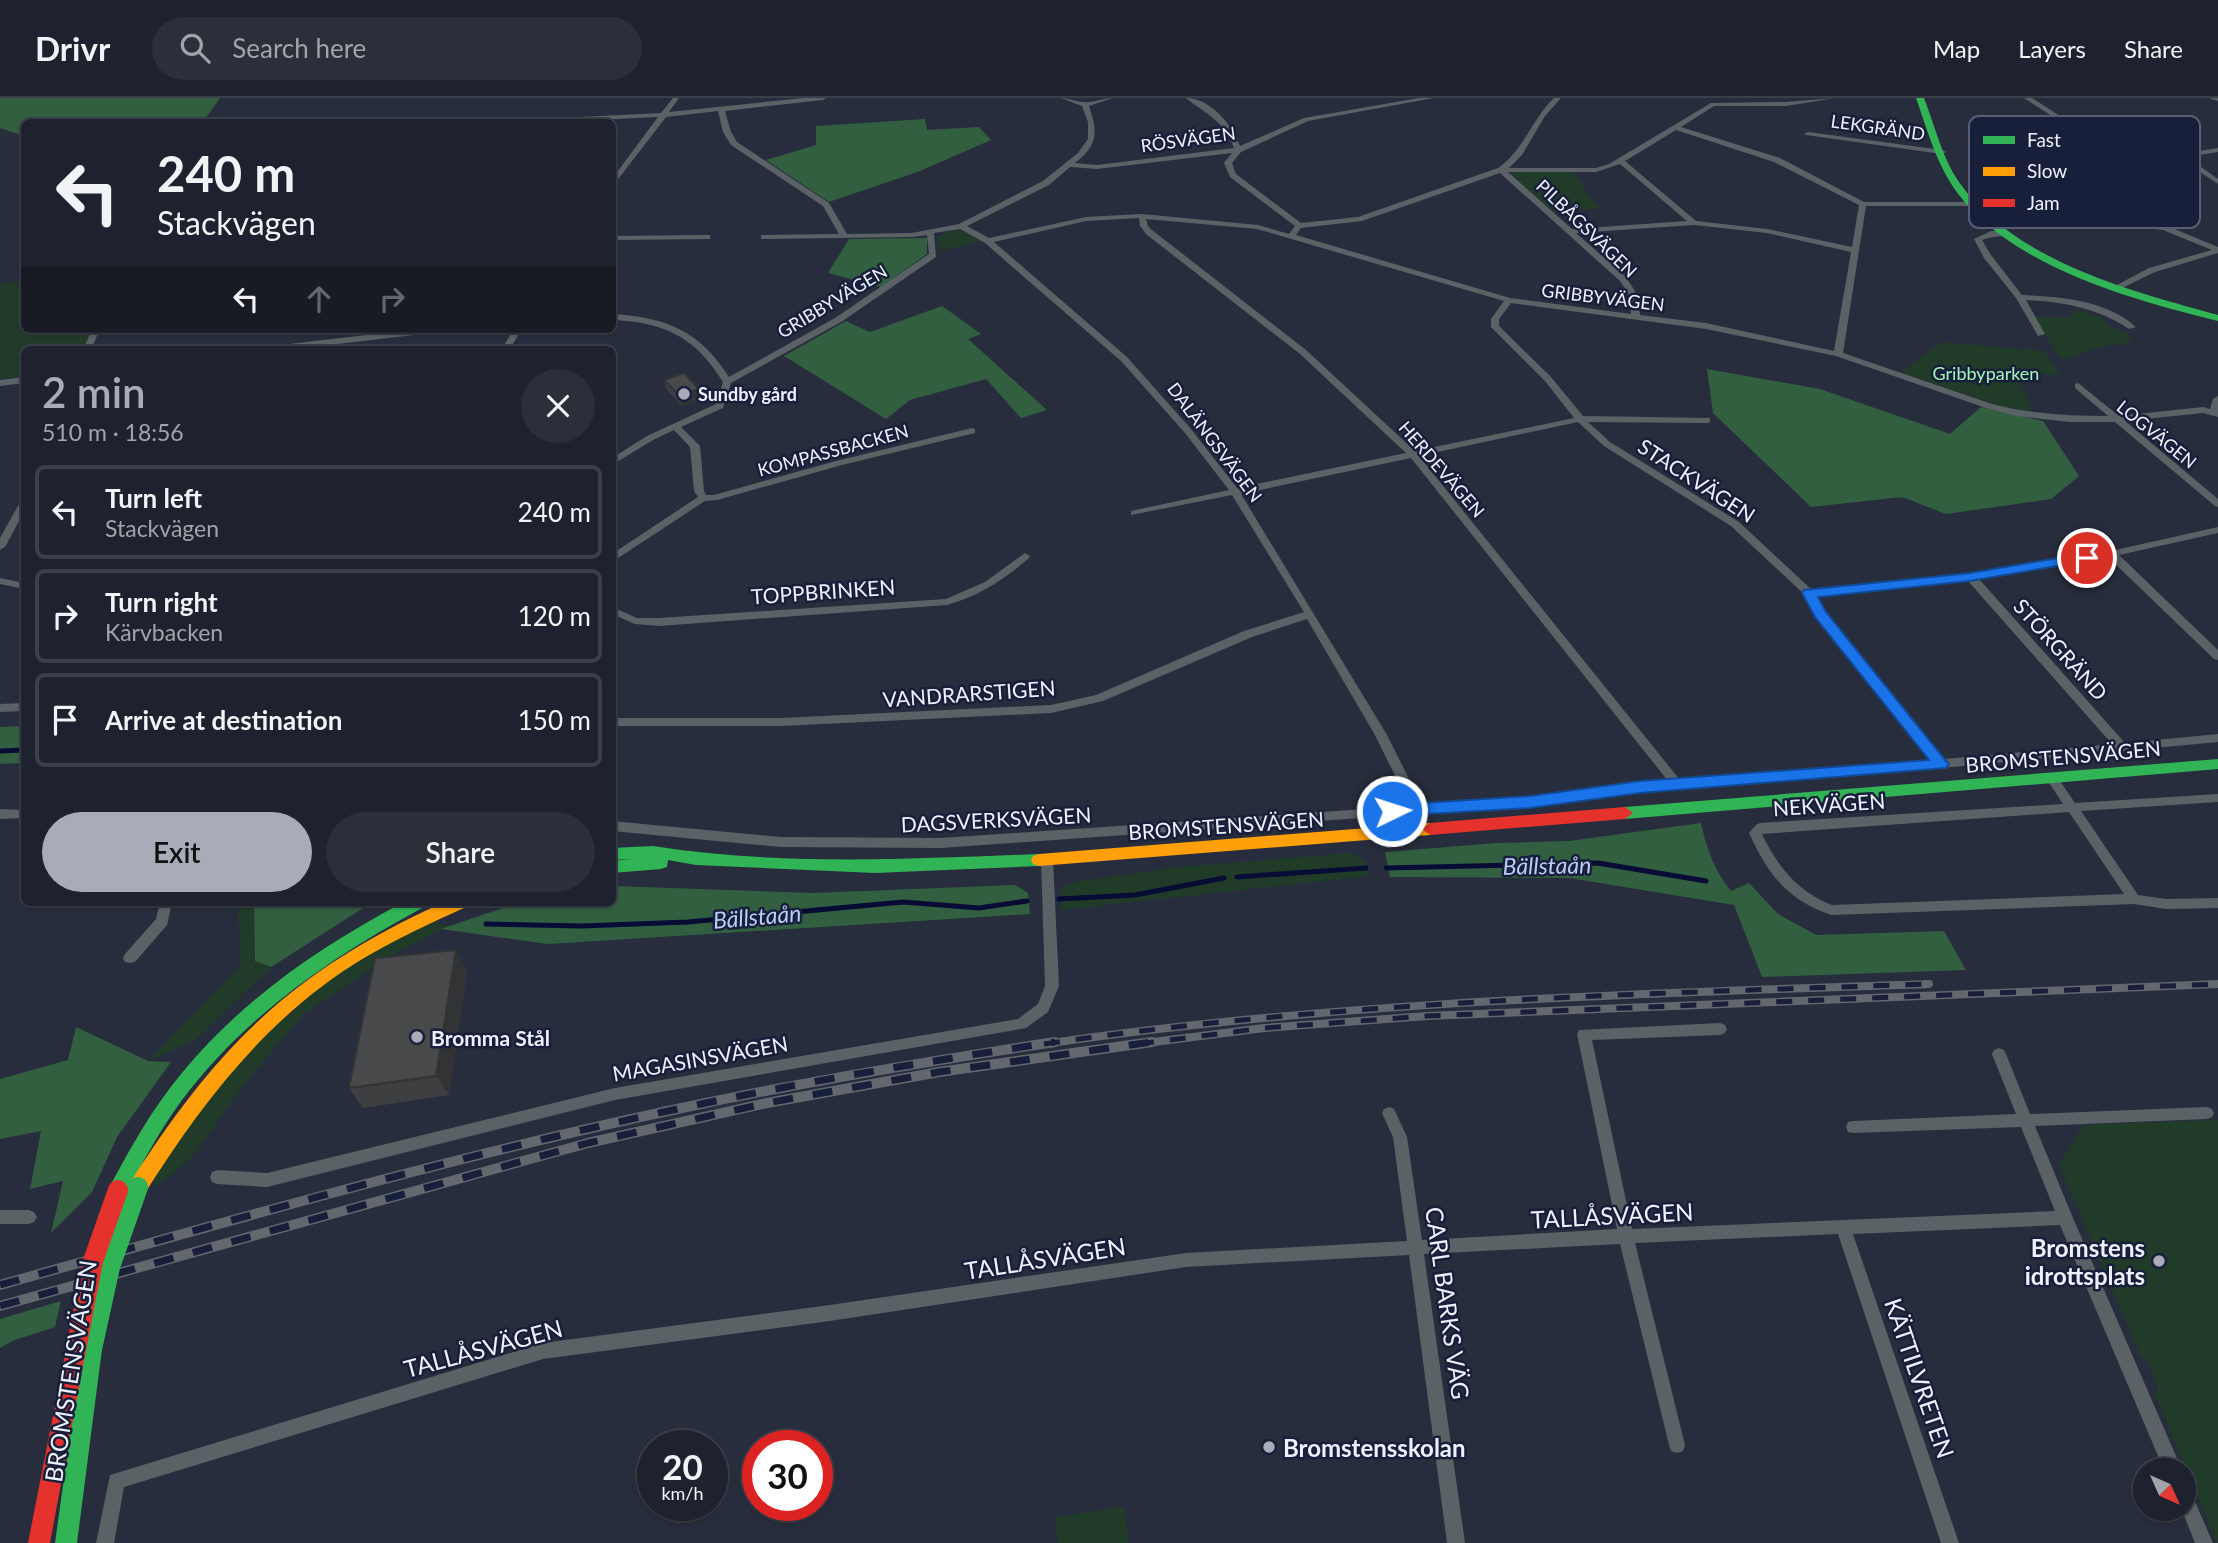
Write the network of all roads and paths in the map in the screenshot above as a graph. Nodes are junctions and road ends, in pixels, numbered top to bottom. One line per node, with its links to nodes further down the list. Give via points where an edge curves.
1 (676, 98): 14 (street)
2 (823, 98): 13 (street)
3 (1064, 98): 12 (street)
4 (1110, 98): 12 (street)
5 (1189, 98): 19 (street, via 1224,120)
6 (1431, 98): 19 (street, RÖSVÄGEN, via 1306,119)
7 (1558, 98): 26 (street, via 1536,121 1516,161)
8 (1832, 98): 11 (street, via 1786,104)
9 (1920, 98): 21 (street)
10 (2027, 98): 15 (street)
11 (1711, 101): 17 (street)
12 (1085, 105): 24 (street, via 1092,139)
13 (722, 108): 14 (street); 41 (street, via 734,143 826,205)
14 (664, 115): 16 (street); 27 (street)
15 (2055, 116)
16 (581, 119)
17 (1675, 127): 23 (street); 30 (street, via 1777,160)
18 (1808, 134): 21 (street, LEKGRÄND)
19 (1238, 149): 24 (street, RÖSVÄGEN, via 1097,167); 35 (street, via 1228,163 1233,175)
20 (2218, 150): 22 (street)
21 (1942, 152): 29 (street)
22 (2200, 153)
23 (1620, 161): 26 (street, via 1596,170); 33 (street)
24 (1068, 165): 34 (street, via 1046,183)
25 (2200, 169): 28 (street)
26 (1501, 170): 35 (street, via 1359,219); 38 (street, PILBÅGSVÄGEN)
27 (616, 180)
28 (2218, 182)
29 (1969, 201)
30 (1863, 204): 31 (street); 47 (street)
31 (1969, 204)
32 (1142, 216): 42 (street, GRIBBYVÄGEN); 46 (street, GRIBBYVÄGEN, via 1086,219); 73 (street, HERDEVÄGEN, via 1149,232 1303,352)
33 (1694, 223): 38 (street); 47 (street, via 1767,231)
34 (961, 226): 40 (street); 46 (street, DALÄNGSVÄGEN)
35 (1299, 226): 42 (street)
36 (2000, 228): 39 (street)
37 (2162, 228): 48 (street)
38 (1573, 231): 53 (street, PILBÅGSVÄGEN, via 1623,279 1634,296)
39 (2006, 233): 49 (street, via 2073,270); 50 (street, via 1978,239)
40 (931, 234): 41 (street); 63 (street, GRIBBYVÄGEN, via 933,255 838,320)
41 (844, 235): 44 (street)
42 (1292, 235): 51 (street, GRIBBYVÄGEN)
43 (707, 237): 45 (street)
44 (764, 237)
45 (616, 238)
46 (988, 241): 75 (street, DALÄNGSVÄGEN, via 1141,375)
47 (1855, 250): 61 (street)
48 (2218, 251): 49 (street, via 2152,270)
49 (2118, 288): 54 (street)
50 (2020, 297): 55 (street, via 2069,300); 58 (street)
51 (1509, 300): 53 (street, GRIBBYVÄGEN); 68 (street, STACKVÄGEN, via 1494,319 1495,327 1548,379)
52 (616, 317): 63 (street, via 663,323 691,338 716,361)
53 (1636, 317): 61 (street, GRIBBYVÄGEN, via 1706,326)
54 (2218, 318)
55 (2132, 327)
56 (321, 333): 59 (street)
57 (404, 333): 59 (street)
58 (2041, 334)
59 (322, 342): 60 (street)
60 (292, 346)
61 (1838, 354): 69 (street, GRIBBYVÄGEN, via 2016,413)
62 (21, 380): 64 (street)
63 (727, 382): 71 (street, via 720,406)
64 (0, 383)
65 (2078, 386): 69 (street, LOGVÄGEN)
66 (2218, 399): 67 (street, GRIBBYVÄGEN)
67 (2216, 414): 69 (street, GRIBBYVÄGEN, via 2203,410)
68 (1580, 419): 70 (street); 73 (street); 90 (street, STACKVÄGEN, via 1607,444 1735,524)
69 (2114, 419): 77 (street, LOGVÄGEN)
70 (1707, 420)
71 (675, 426): 74 (street); 76 (street, via 695,446)
72 (972, 431): 76 (street, KOMPASSBACKEN)
73 (1413, 454): 75 (street); 102 (street, HERDEVÄGEN)
74 (616, 459)
75 (1235, 492): 79 (street); 92 (street, DALÄNGSVÄGEN)
76 (703, 498): 85 (street)
77 (2218, 503)
78 (21, 510): 81 (street)
79 (1135, 513)
80 (0, 523): 81 (street)
81 (14, 523): 83 (street)
82 (2218, 530): 84 (street)
83 (0, 547)
84 (2111, 554): 87 (street); 93 (street)
85 (616, 556)
86 (1025, 556): 91 (street, TOPPBRINKEN, via 976,594 947,602 659,622 635,621)
87 (1970, 577): 90 (street); 98 (street, STÖRGRÄND)
88 (0, 581): 89 (street)
89 (21, 585)
90 (1809, 593): 99 (street, STACKVÄGEN, via 1820,614)
91 (616, 612)
92 (1310, 614): 96 (street, VANDRARSTIGEN, via 1248,634 1099,698 1051,709 780,722); 105 (street, DALÄNGSVÄGEN)
93 (2218, 656)
94 (21, 707): 95 (street)
95 (0, 708)
96 (616, 722)
97 (2218, 738): 98 (street, DAGSVERKSVÄGEN)
98 (2122, 747): 99 (street, DAGSVERKSVÄGEN)
99 (1941, 764): 102 (street, DAGSVERKSVÄGEN)
100 (2218, 764): 101 (street, BROMSTENSVÄGEN)
101 (2052, 778): 104 (street); 111 (street, BROMSTENSVÄGEN)
102 (1677, 784): 105 (street, DAGSVERKSVÄGEN, via 1530,802)
103 (2218, 798): 104 (street, NEKVÄGEN)
104 (2071, 806): 113 (street); 113 (street, NEKVÄGEN, via 1760,828 1755,833 1784,882 1796,894 1831,911)
105 (1418, 808): 108 (street, DAGSVERKSVÄGEN, via 941,843 781,842)
106 (0, 814): 107 (street)
107 (21, 814)
108 (616, 826)
109 (616, 854): 110 (street, BROMSTENSVÄGEN, via 653,852)
110 (696, 859): 111 (street, BROMSTENSVÄGEN, via 875,867); 112 (street, BROMSTENSVÄGEN)
111 (1047, 860): 125 (street, MAGASINSVÄGEN, via 1052,986 1043,1008 1021,1024 615,1094 267,1180)
112 (616, 867)
113 (2134, 899): 114 (street, NEKVÄGEN)
114 (2218, 904)
115 (165, 906): 118 (street, via 162,921)
116 (410, 906): 135 (street, BROMSTENSVÄGEN, bridge, via 314,961 263,1000 197,1066 142,1142 118,1190 93,1261)
117 (452, 906): 136 (street, BROMSTENSVÄGEN, bridge, via 367,945 295,995 255,1031 189,1105 158,1150 120,1227 103,1288)
118 (130, 958)
119 (1720, 1029): 130 (street, via 1584,1034)
120 (1999, 1054): 123 (street)
121 (1390, 1113): 131 (street, CARL BARKS VÄG, via 1400,1137)
122 (2207, 1113): 123 (street)
123 (2028, 1119): 124 (street); 128 (street)
124 (1853, 1127)
125 (217, 1177)
126 (0, 1217): 127 (street)
127 (29, 1217)
128 (2065, 1218): 129 (street, TALLÅSVÄGEN); 133 (street)
129 (1844, 1229): 130 (street, TALLÅSVÄGEN); 139 (street, KÄTTILVRETEN)
130 (1626, 1236): 131 (street, TALLÅSVÄGEN); 132 (street)
131 (1415, 1249): 137 (street, TALLÅSVÄGEN, via 1186,1259 543,1351 116,1481); 138 (street, CARL BARKS VÄG)
132 (1677, 1445)
133 (2168, 1458)
134 (2195, 1521): 140 (street)
135 (39, 1543)
136 (66, 1543)
137 (105, 1543)
138 (1456, 1543)
139 (1950, 1543)
140 (2204, 1543)

